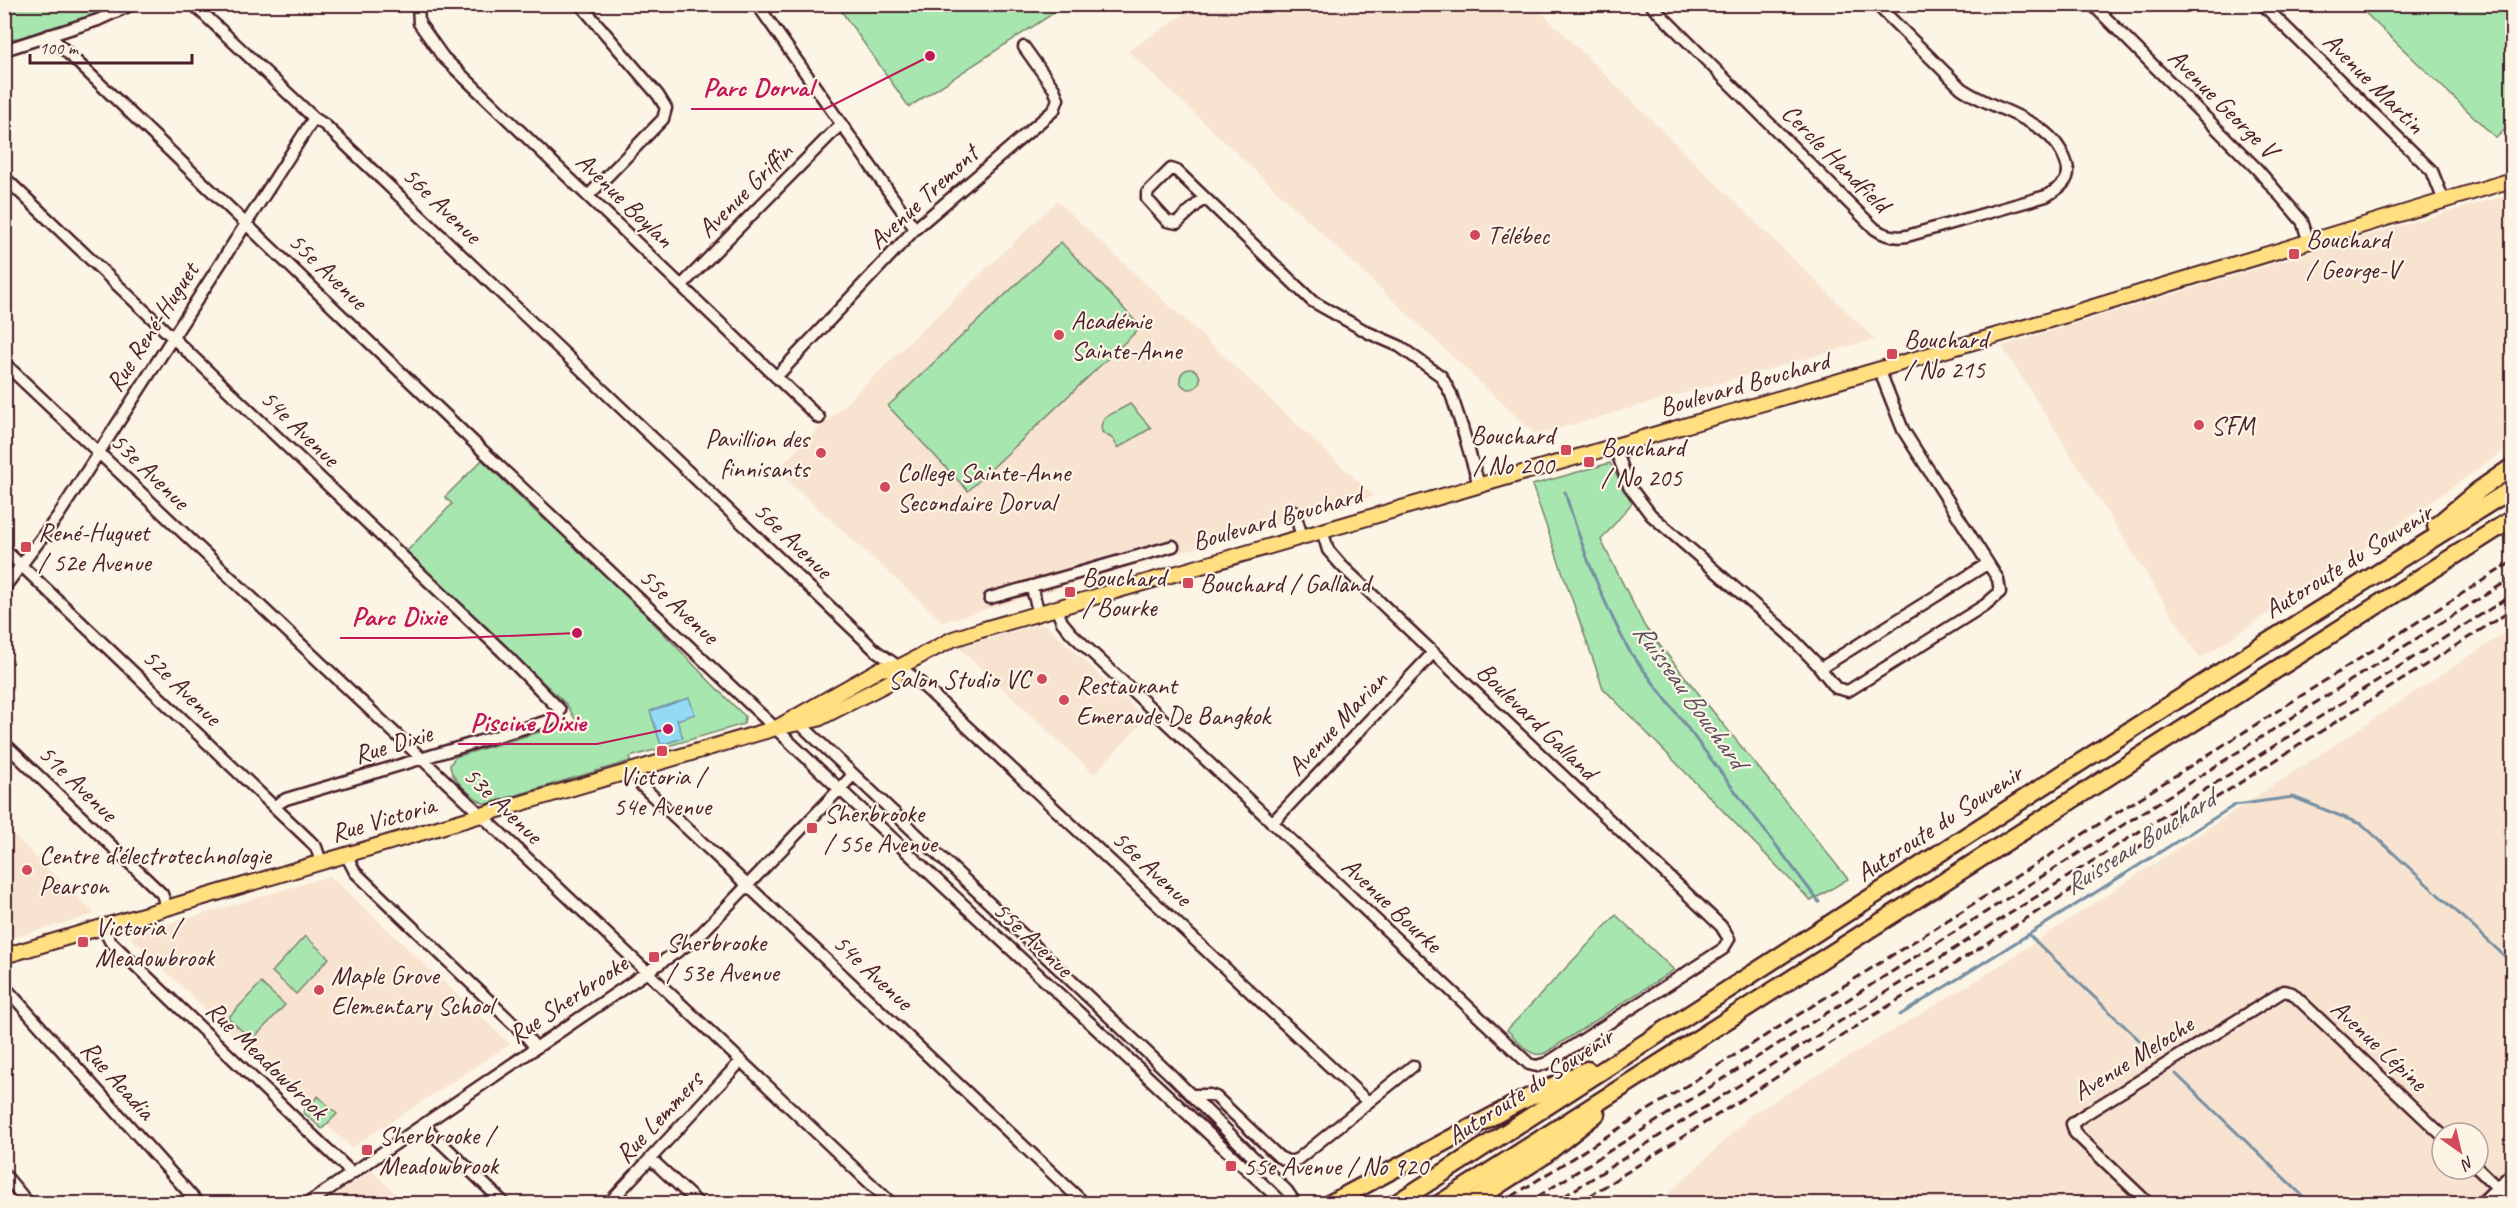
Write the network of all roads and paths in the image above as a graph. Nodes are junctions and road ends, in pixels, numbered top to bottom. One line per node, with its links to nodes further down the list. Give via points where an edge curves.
1 (133, 4): 10 (street, via 99,20)
2 (193, 4): 13 (street, 56e Avenue)
3 (418, 4): 17 (street, Avenue Boylan, via 419,23 443,57)
4 (580, 4): 17 (street, via 666,108 663,119)
5 (757, 4): 14 (street)
6 (1650, 4): 7 (street, Cercle Handfield, via 1882,234 1907,236 2046,196 2062,186 2069,170 2064,155 2052,140 2024,118 1974,98 1961,88)
7 (1876, 4)
8 (2262, 4): 19 (street, Avenue Martin, via 2434,174)
9 (2099, 7): 22 (street, Avenue George V, via 2257,169 2302,220)
10 (49, 35): 12 (street); 20 (street, 55e Avenue)
11 (1024, 47): 21 (street, Avenue Tremont, via 1054,89 1058,99 1054,110)
12 (4, 50)
13 (314, 118): 20 (street, Rue René-Huguet); 52 (street, 56e Avenue, via 875,650)
14 (840, 125): 21 (street); 23 (street, Avenue Griffin)
15 (4, 177): 24 (street, 54e Avenue)
16 (2512, 180): 19 (main road, Boulevard Bouchard)
17 (589, 195): 23 (street, Avenue Boylan)
18 (1204, 198): 18 (street, via 1177,171 1171,170 1147,193 1147,199 1167,221 1177,223); 32 (street, via 1312,301 1399,346 1441,376 1451,393)
19 (2444, 201): 22 (main road, Boulevard Bouchard)
20 (245, 224): 24 (street, Rue René-Huguet); 56 (street, 55e Avenue)
21 (915, 229): 27 (street, Avenue Tremont)
22 (2309, 243): 26 (main road, Boulevard Bouchard)
23 (682, 285): 27 (street, Avenue Boylan)
24 (172, 337): 30 (street, Rue René-Huguet); 54 (street, 54e Avenue, via 550,698)
25 (4, 363): 30 (street, 53e Avenue)
26 (1880, 369): 29 (main road, Boulevard Bouchard); 41 (street, via 1903,430)
27 (776, 376): 28 (street, Avenue Boylan)
28 (819, 418)
29 (1615, 447): 32 (main road, Boulevard Bouchard); 53 (street, via 1629,486 1651,515)
30 (98, 453): 42 (street, Rue René-Huguet); 58 (street, 53e Avenue)
31 (2512, 467): 43 (highway)
32 (1479, 485): 36 (main road, Boulevard Bouchard)
33 (2512, 489): 43 (highway, Autoroute du Souvenir)
34 (1294, 511): 38 (street)
35 (2512, 519): 47 (highway, Autoroute du Souvenir)
36 (1322, 530): 38 (main road, Boulevard Bouchard); 51 (street, Boulevard Galland, via 1330,553)
37 (2512, 533): 47 (highway)
38 (1302, 536): 48 (main road, Boulevard Bouchard)
39 (1173, 546): 44 (street)
40 (4, 549): 42 (street, 52e Avenue)
41 (1988, 564): 53 (street); 53 (street, via 2000,585 1998,596 1857,686 1841,691)
42 (22, 566): 45 (street, Rue René-Huguet); 62 (street, 52e Avenue)
43 (2387, 566): 75 (highway, Autoroute du Souvenir)
44 (1031, 586): 46 (street); 49 (street)
45 (4, 588)
46 (990, 598)
47 (2384, 600): 77 (highway, Autoroute du Souvenir)
48 (1056, 608): 49 (main road, Boulevard Bouchard); 64 (street, Avenue Bourke, via 1071,633)
49 (1038, 613): 50 (main road, Boulevard Bouchard)
50 (953, 639): 52 (main road, Rue Victoria)
51 (1433, 653): 64 (street, Avenue Marian); 70 (street, Boulevard Galland, via 1717,922)
52 (899, 667): 55 (main road, Rue Victoria, via 880,669); 81 (street, 56e Avenue, via 920,682)
53 (1821, 668)
54 (560, 714): 58 (street, Rue Dixie)
55 (796, 720): 56 (main road, Rue Victoria); 60 (street, 55e Avenue)
56 (776, 728): 59 (main road, Rue Victoria); 61 (street, 55e Avenue)
57 (4, 743): 68 (street, 51e Avenue, via 162,894)
58 (422, 759): 62 (street, Rue Dixie); 63 (street, 53e Avenue)
59 (635, 770): 63 (main road, Rue Victoria); 67 (street, 54e Avenue, via 642,785)
60 (853, 775): 61 (street, Rue Sherbrooke); 80 (street, 55e Avenue)
61 (840, 789): 67 (street, Rue Sherbrooke); 99 (street, 55e Avenue)
62 (274, 806): 66 (street, 52e Avenue, via 312,843)
63 (480, 815): 65 (main road, Rue Victoria); 72 (street, 53e Avenue)
64 (1272, 823): 70 (street, Avenue Bourke, via 1533,1066 1547,1063 1714,957)
65 (346, 855): 66 (main road, Rue Victoria); 76 (street, via 355,872)
66 (321, 862): 68 (main road, Rue Victoria)
67 (747, 885): 72 (street, Rue Sherbrooke, via 697,939); 98 (street, 54e Avenue)
68 (167, 908): 69 (main road, Rue Victoria)
69 (103, 927): 71 (main road, Rue Victoria); 85 (street, Rue Meadowbrook, via 110,941)
70 (1729, 939)
71 (4, 956)
72 (648, 973): 76 (street, Rue Sherbrooke); 78 (street, 53e Avenue)
73 (4, 986): 92 (street, Rue Acadia)
74 (2284, 991): 82 (street, Avenue Lépine, via 2292,993); 105 (street, Avenue Meloche, via 2072,1124 2075,1133)
75 (1639, 1045): 101 (highway, via 1519,1102); 102 (highway, Autoroute du Souvenir)
76 (536, 1048): 83 (street, Rue Sherbrooke)
77 (1664, 1059): 103 (highway, Autoroute du Souvenir); 104 (highway, via 1542,1157)
78 (741, 1061): 84 (street, Rue Lemmers); 97 (street, 53e Avenue)
79 (1413, 1066): 81 (street)
80 (1191, 1095): 81 (street, via 1216,1097 1287,1162 1298,1159); 100 (street, 55e Avenue)
81 (1368, 1102)
82 (2430, 1124)
83 (423, 1125): 85 (street, Rue Sherbrooke); 94 (street)
84 (651, 1159): 95 (street, Rue Lemmers); 96 (street)
85 (352, 1173): 93 (street, Rue Sherbrooke)
86 (2512, 1173): 89 (street)
87 (4, 1174): 91 (street)
88 (2490, 1180): 89 (street)
89 (2498, 1188): 90 (street); 106 (street)
90 (2512, 1202)
91 (29, 1203)
92 (198, 1203)
93 (307, 1203)
94 (505, 1203)
95 (608, 1203)
96 (699, 1203)
97 (892, 1203)
98 (1085, 1203)
99 (1284, 1203)
100 (1296, 1203)
101 (1329, 1203)
102 (1395, 1203)
103 (1438, 1203)
104 (1469, 1203)
105 (2149, 1203)
106 (2480, 1203)

